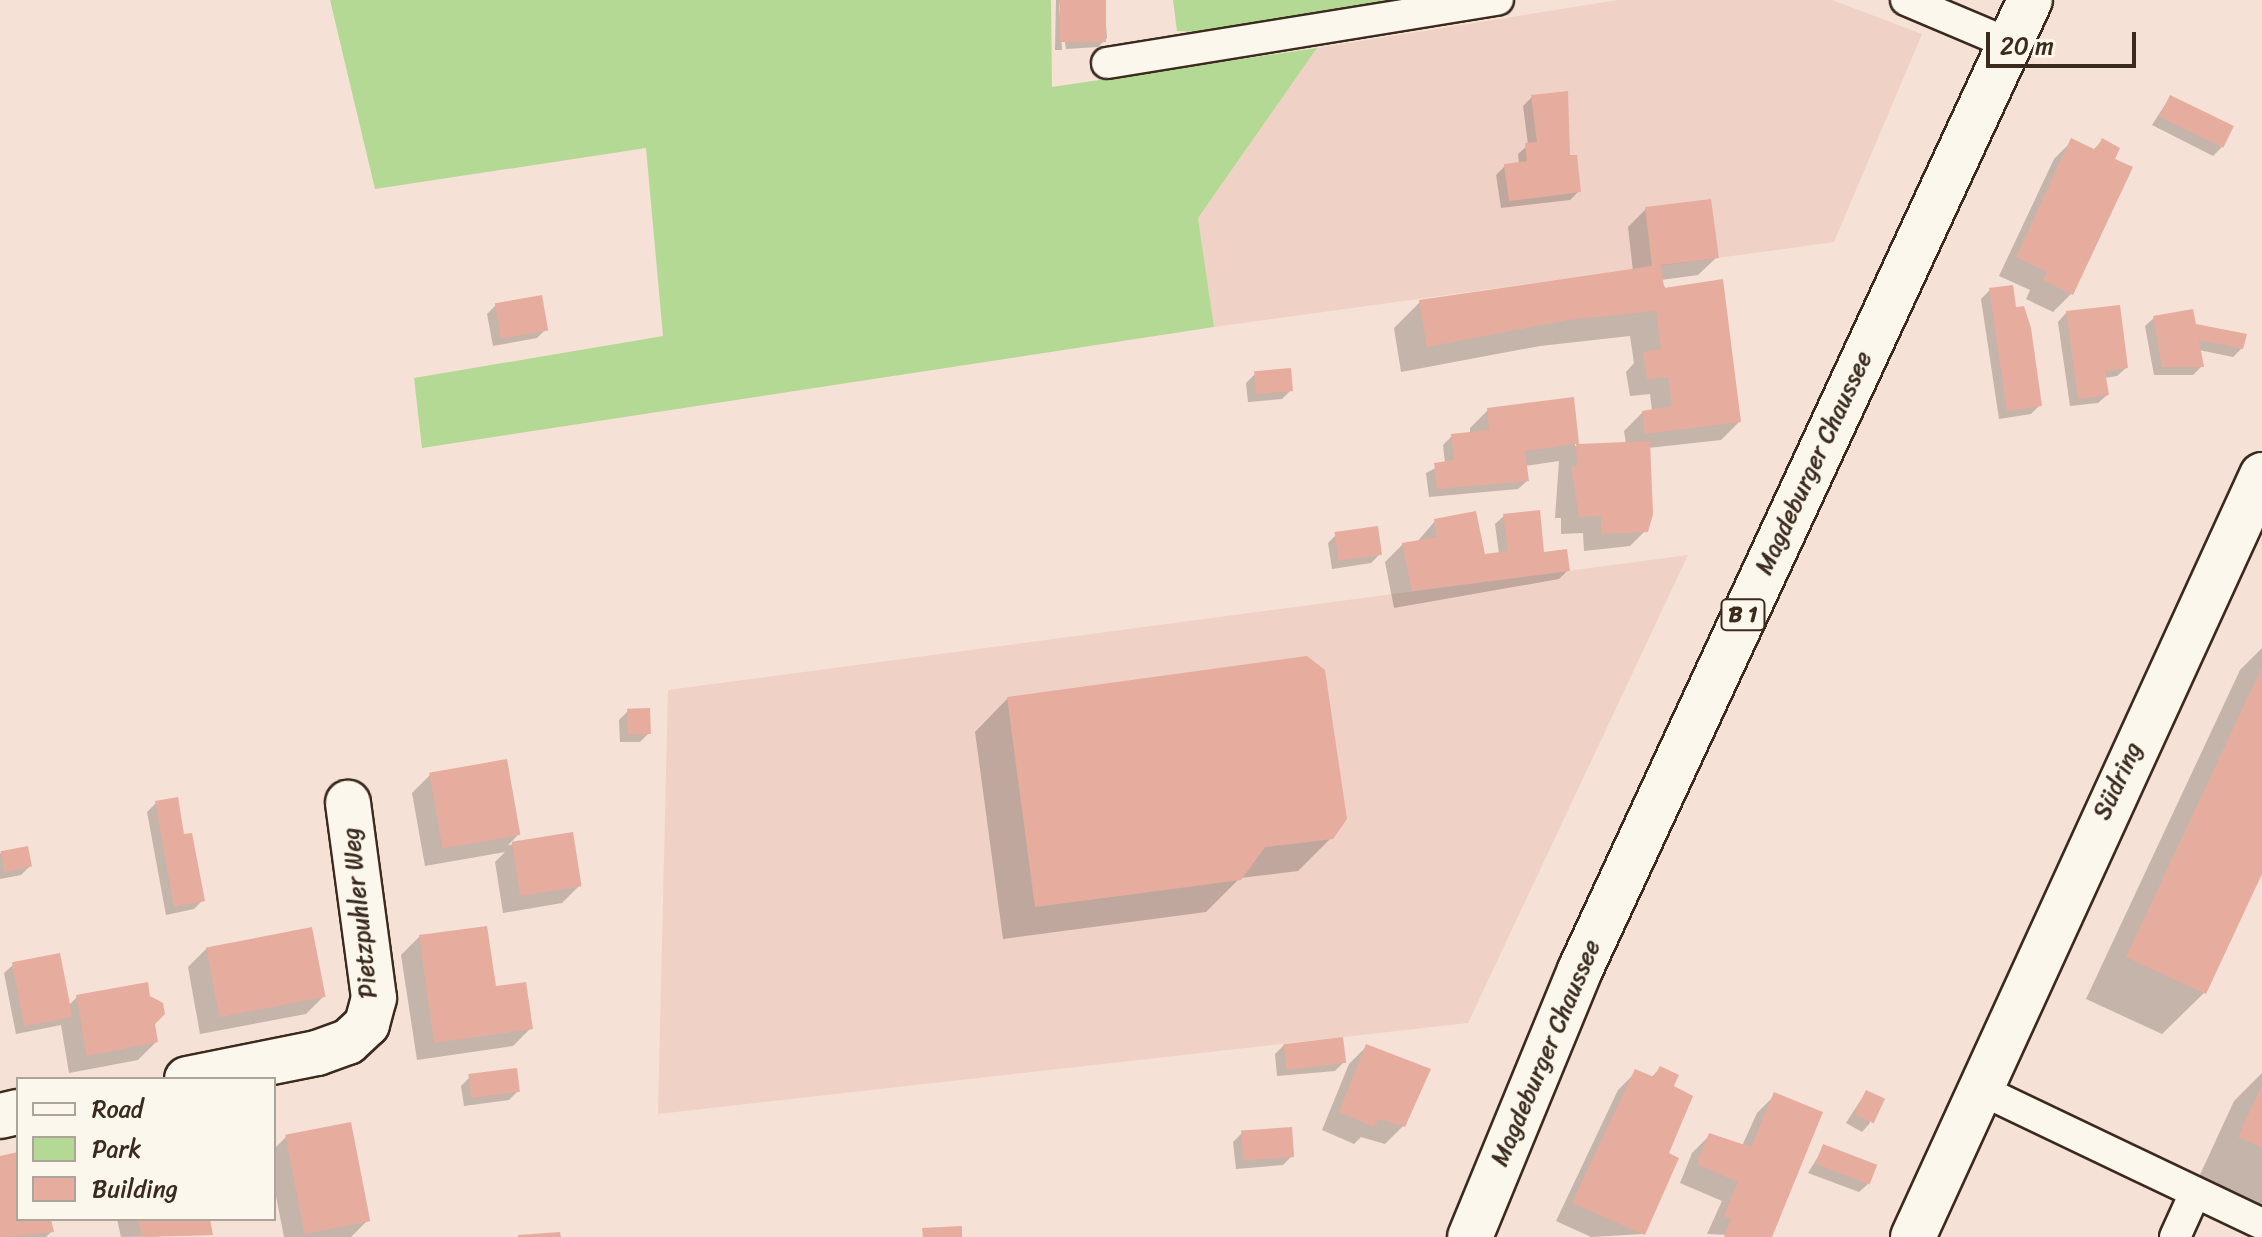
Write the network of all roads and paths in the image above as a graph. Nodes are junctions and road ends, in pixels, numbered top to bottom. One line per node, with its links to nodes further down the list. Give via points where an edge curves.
1 (1498, 0): 5 (lane)
2 (1906, 0): 4 (lane)
3 (2030, 0): 4 (main road, Magdeburger Chaussee / B 1)
4 (2010, 44): 12 (main road, Magdeburger Chaussee / B 1, via 1580,970)
5 (1107, 63)
6 (2262, 475): 9 (main road, Südring)
7 (348, 803): 8 (main road, Pietzpuhler Weg, via 374,998 367,1024 348,1042 317,1053)
8 (197, 1077)
9 (1977, 1088): 10 (lane); 13 (main road, Südring)
10 (2195, 1193): 11 (lane); 14 (lane)
11 (2262, 1224)
12 (1470, 1237)
13 (1913, 1237)
14 (2175, 1237)

